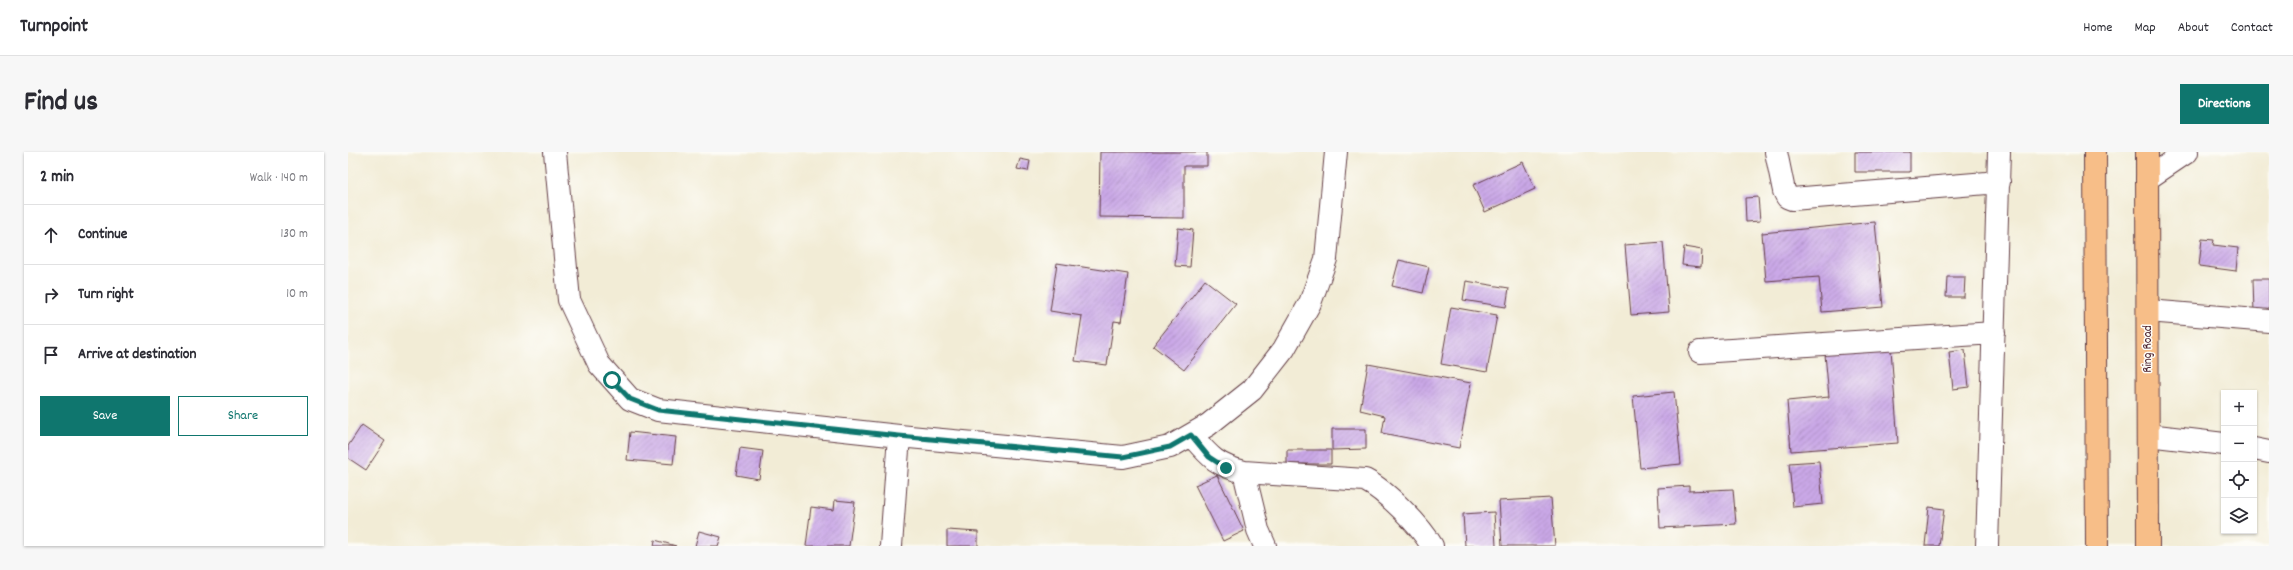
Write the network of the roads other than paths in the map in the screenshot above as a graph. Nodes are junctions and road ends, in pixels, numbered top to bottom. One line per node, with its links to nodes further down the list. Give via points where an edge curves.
1 (555, 152): 16 (street, via 569,300 599,364 630,399 658,410)
2 (1336, 152): 14 (street, via 1326,259 1310,303 1284,349 1252,390 1208,425)
3 (1776, 152): 9 (street, via 1784,191 1787,197 1792,199)
4 (1999, 152): 9 (street)
5 (2095, 152): 25 (main road)
6 (2147, 152): 8 (main road, Ring Road)
7 (2187, 152): 8 (street)
8 (2147, 179): 10 (main road, Ring Road)
9 (1999, 182): 12 (street)
10 (2148, 311): 11 (street); 15 (main road, Ring Road)
11 (2269, 321)
12 (1994, 333): 13 (street); 24 (street)
13 (1700, 352)
14 (1191, 435): 16 (street, via 1170,447 1123,457); 20 (street, via 1209,457 1226,468)
15 (2148, 435): 17 (street); 26 (main road, Ring Road)
16 (899, 436): 21 (street)
17 (2221, 444)
18 (2257, 450): 19 (street)
19 (2269, 452)
20 (1244, 472): 22 (street); 23 (street, via 1365,480 1378,487 1403,511)
21 (891, 546)
22 (1264, 546)
23 (1432, 546)
24 (1987, 546)
25 (2097, 546)
26 (2148, 546)

